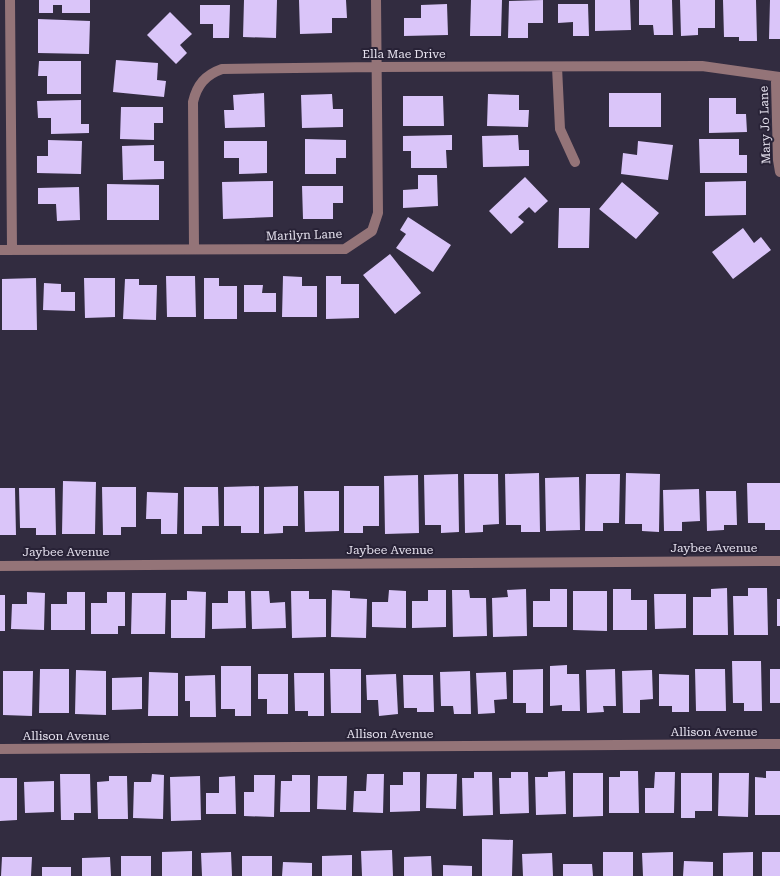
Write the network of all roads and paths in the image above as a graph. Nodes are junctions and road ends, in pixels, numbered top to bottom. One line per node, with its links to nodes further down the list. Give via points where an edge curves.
1 (10, 0): 8 (street)
2 (376, 0): 4 (street, Marilyn Lane)
3 (557, 67): 4 (street, Ella Mae Drive); 5 (street, Ella Mae Drive, via 702,66); 6 (street, via 560,129)
4 (376, 68): 9 (street, Marilyn Lane, via 378,213 372,231 345,249); 9 (street, Ella Mae Drive, via 222,69 203,80 197,88 193,102)
5 (779, 77): 7 (street, Mary Jo Lane, via 776,82)
6 (575, 162)
7 (780, 172)
8 (12, 249): 9 (street, Marilyn Lane); 10 (street, Marilyn Lane)
9 (194, 249)
10 (0, 250)
11 (780, 561): 12 (street, Jaybee Avenue)
12 (0, 566)
13 (780, 744): 14 (street, Allison Avenue)
14 (0, 749)

